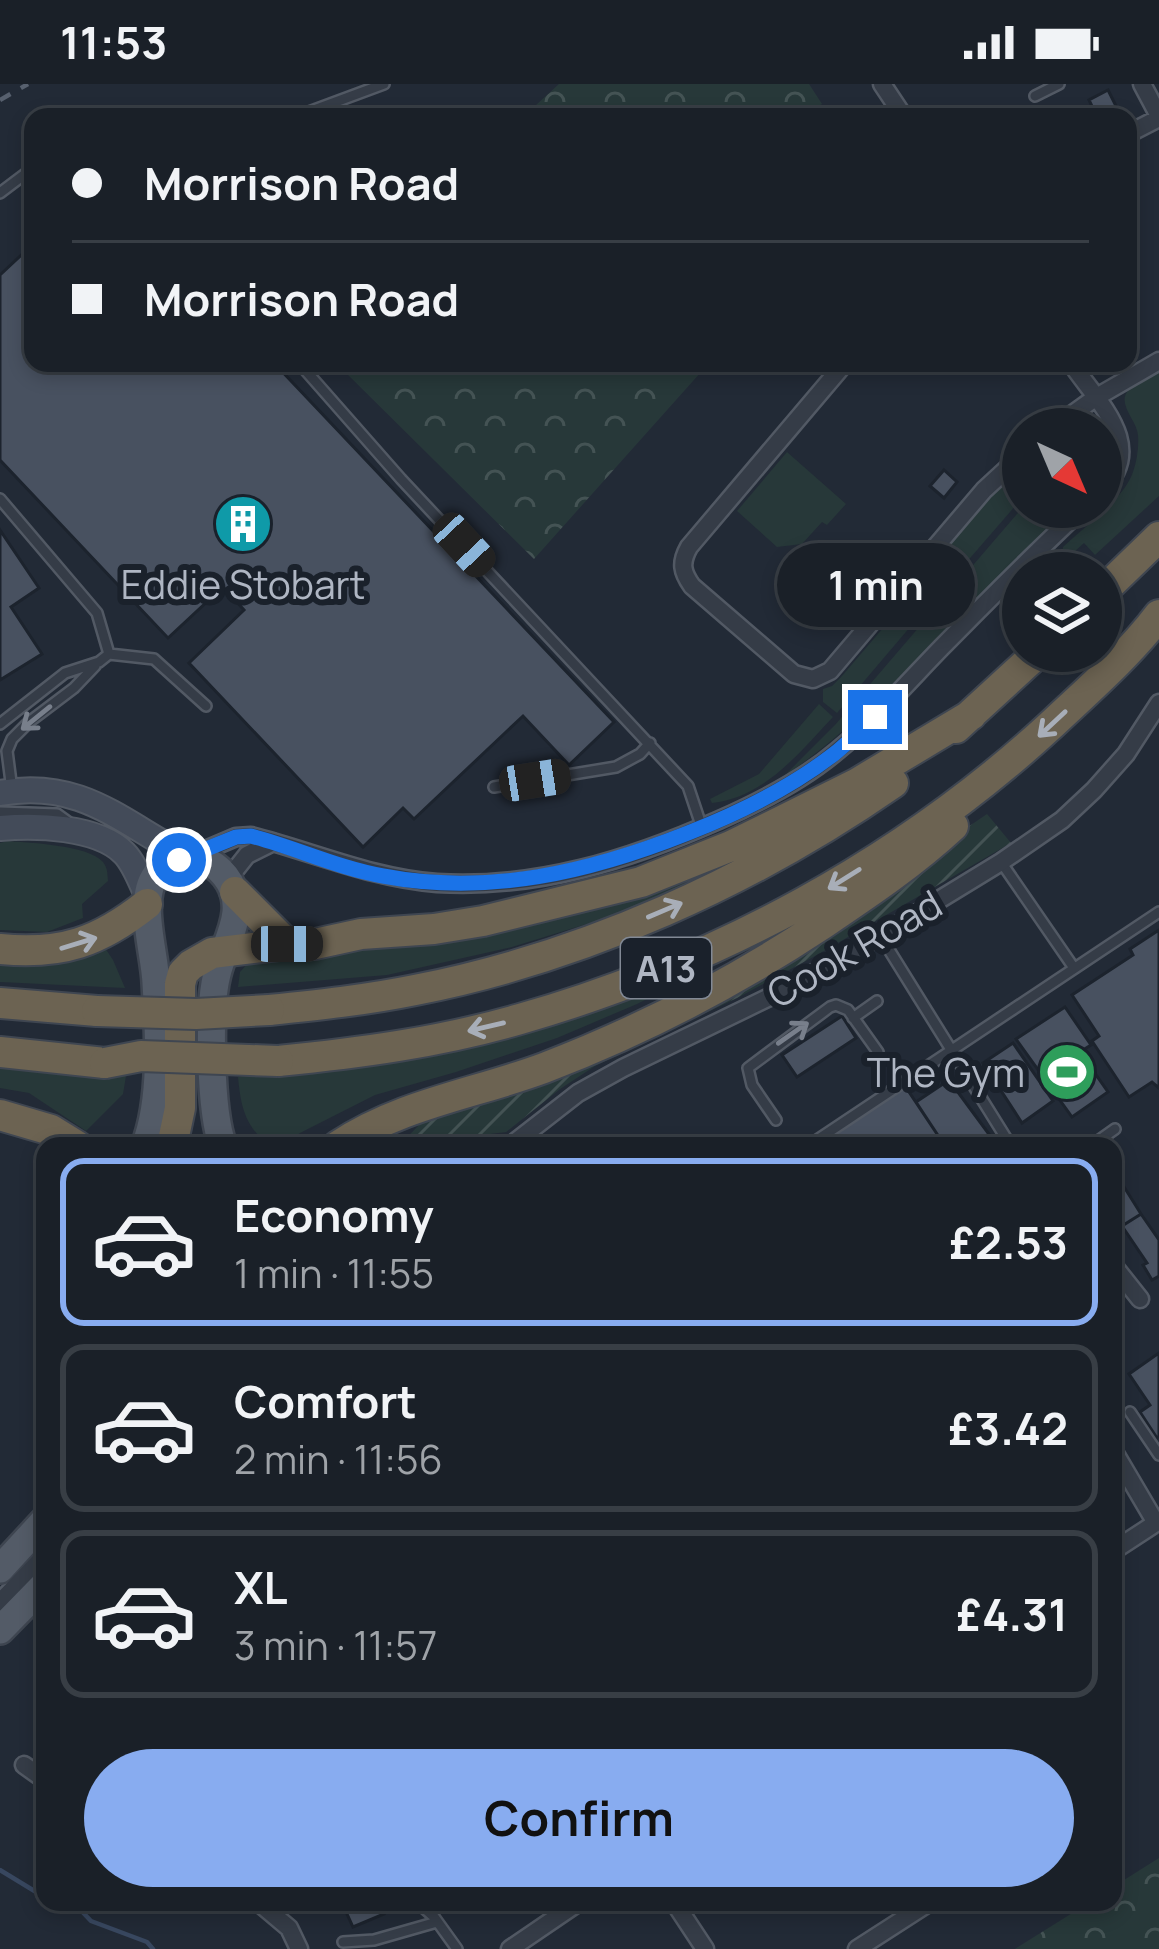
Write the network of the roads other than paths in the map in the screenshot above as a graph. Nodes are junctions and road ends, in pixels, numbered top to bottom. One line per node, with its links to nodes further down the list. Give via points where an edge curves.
1 (384, 84): 5 (lane)
2 (1059, 84): 4 (lane)
3 (1142, 84): 6 (street)
4 (1035, 96)
5 (319, 108)
6 (1159, 117)
7 (24, 175): 8 (lane)
8 (0, 193)
9 (1159, 361): 13 (street)
10 (307, 372): 29 (lane)
11 (836, 372): 16 (street, via 683,558 692,586 794,674 813,679 830,671)
12 (1077, 372): 13 (street)
13 (1095, 398): 14 (street); 15 (street)
14 (1081, 408)
15 (1101, 408)
16 (1002, 473)
17 (0, 499): 22 (lane, via 97,613)
18 (1062, 528): 34 (street, via 834,754)
19 (1159, 537): 20 (highway)
20 (1122, 572)
21 (1159, 615): 30 (highway, A13, one-way to 30)
22 (109, 654): 23 (lane); 26 (lane, via 154,658)
23 (99, 662): 28 (lane, via 65,673); 32 (lane, one-way to 32, via 12,739)
24 (1017, 672): 27 (highway, A13)
25 (1159, 703): 38 (street, Cook Road, via 1094,790)
26 (206, 706)
27 (971, 715): 43 (highway, A13, via 856,784 641,882 483,921); 48 (highway, A13, one-way to 27, bridge, via 269,1010 496,971 612,933 794,846 913,768)
28 (0, 724)
29 (650, 743): 31 (lane, via 616,767); 34 (lane, via 688,786)
30 (1009, 764): 51 (highway, A13, one-way to 51, bridge, via 897,847 745,933 517,1020 278,1061 141,1056 105,1064); 60 (highway, A13, via 917,860 750,971 627,1034 396,1114)
31 (494, 787)
32 (4, 798): 35 (lane, via 57,814); 37 (street, via 58,793 104,806)
33 (0, 828): 35 (street)
34 (702, 828): 36 (street, via 600,865 504,883 383,876)
35 (88, 834): 40 (street, via 122,850)
36 (273, 842): 37 (street, via 236,837); 39 (street, via 248,855)
37 (188, 857): 39 (main road, via 209,861); 40 (main road, via 156,875)
38 (1001, 862): 42 (street, Cook Road); 46 (lane)
39 (231, 886): 43 (highway); 45 (main road, via 236,914)
40 (147, 900): 44 (highway, one-way to 40, via 78,945 117,927); 57 (main road, via 157,983)
41 (1159, 912): 46 (lane)
42 (880, 936): 50 (lane); 61 (street, Cook Road, via 623,1068)
43 (287, 944): 45 (highway)
44 (0, 949)
45 (224, 950): 58 (highway, via 191,965 180,984); 59 (main road, via 213,993)
46 (1074, 968): 50 (lane)
47 (878, 1001): 49 (lane)
48 (0, 1003)
49 (853, 1018): 52 (lane); 54 (lane, one-way to 49, via 752,1085 754,1060 830,1007 843,1006)
50 (950, 1051): 62 (lane); 63 (lane)
51 (0, 1052)
52 (878, 1052)
53 (0, 1115): 56 (highway)
54 (776, 1120)
55 (1114, 1129): 64 (lane)
56 (62, 1137)
57 (148, 1137)
58 (174, 1137)
59 (220, 1137)
60 (354, 1137)
61 (522, 1137)
62 (821, 1137)
63 (1005, 1137)
64 (1103, 1137)
65 (1122, 1276): 66 (street)
66 (1140, 1299)
67 (1130, 1412): 68 (lane)
68 (1159, 1455)
69 (1122, 1464): 70 (street)
70 (1158, 1522): 72 (street)
71 (36, 1530): 74 (main road)
72 (1122, 1545)
73 (36, 1565): 76 (street)
74 (0, 1569)
75 (36, 1594): 77 (main road)
76 (0, 1602)
77 (0, 1630)
78 (24, 1766): 79 (street)
79 (36, 1774)
80 (269, 1911): 87 (street)
81 (426, 1911): 85 (lane)
82 (566, 1911): 89 (street)
83 (680, 1911): 90 (street)
84 (916, 1911): 91 (street)
85 (437, 1922): 86 (lane); 88 (lane)
86 (343, 1942)
87 (298, 1949)
88 (457, 1949)
89 (510, 1949)
90 (705, 1949)
91 (856, 1949)

